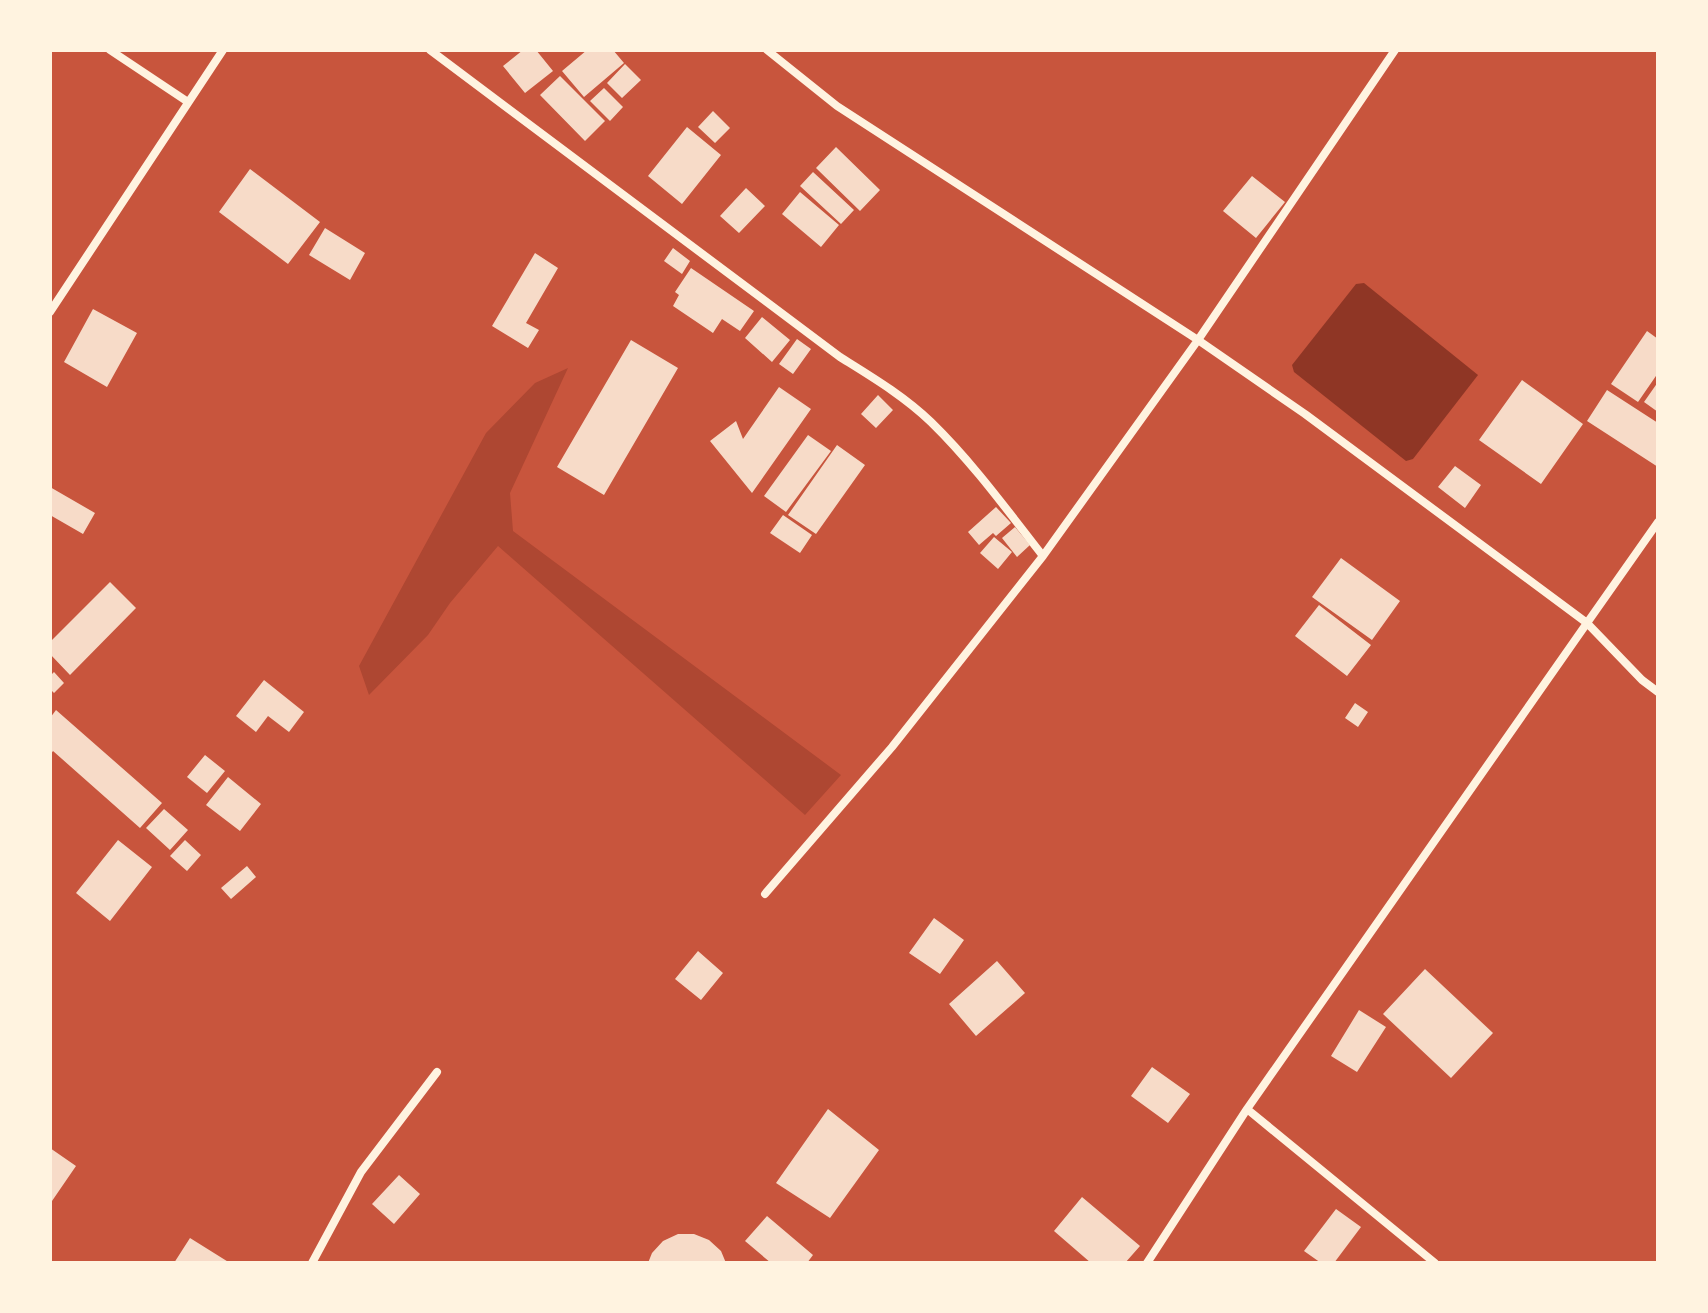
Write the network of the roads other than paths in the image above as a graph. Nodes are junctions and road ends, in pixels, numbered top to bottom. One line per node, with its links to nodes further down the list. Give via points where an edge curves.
1 (110, 50): 6 (street)
2 (223, 50): 6 (street)
3 (430, 50): 10 (street, via 840,357 889,387 968,462)
4 (767, 50): 8 (street, via 837,106)
5 (1395, 50): 8 (street)
6 (188, 102): 7 (street)
7 (50, 312)
8 (1198, 340): 10 (street); 11 (street)
9 (1658, 522): 11 (street)
10 (1043, 556): 13 (street, via 892,747)
11 (1587, 623): 12 (street); 15 (street)
12 (1658, 692)
13 (765, 894)
14 (437, 1072): 16 (street, via 361,1172)
15 (1247, 1109): 17 (street); 18 (street)
16 (312, 1263)
17 (1147, 1263)
18 (1435, 1263)

